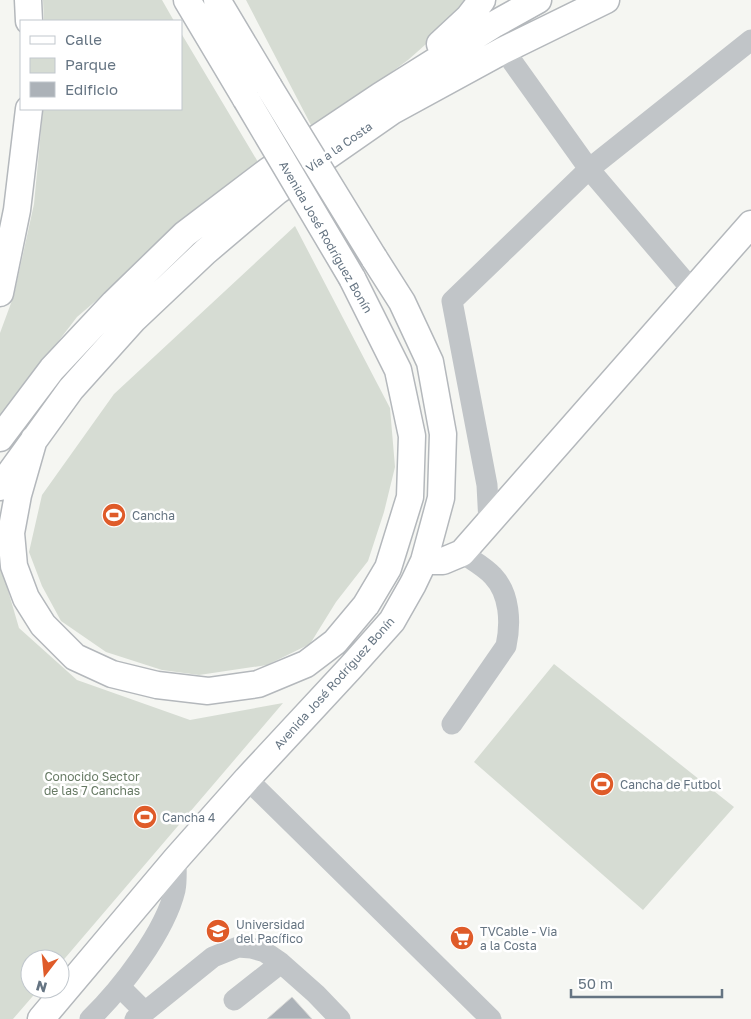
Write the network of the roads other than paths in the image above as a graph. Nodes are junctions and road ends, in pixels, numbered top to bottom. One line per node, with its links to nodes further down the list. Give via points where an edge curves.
1 (28, 0): 8 (main road)
2 (187, 0): 19 (main road, Avenida José Rodríguez Bonín, bridge, via 352,278 398,370 412,436 410,497 388,568 366,605 335,642 306,664 258,684 208,690 157,685 112,674 75,657 42,625 26,598 14,566 11,533)
3 (218, 0): 10 (main road, Avenida José Rodríguez Bonín)
4 (225, 0): 10 (main road)
5 (482, 0): 12 (main road, via 469,18)
6 (538, 0): 12 (main road, Vía a la Costa)
7 (606, 0): 11 (main road, Vía a la Costa)
8 (29, 20)
9 (751, 40): 14 (street)
10 (243, 44): 23 (main road, Avenida José Rodríguez Bonín, bridge, via 402,302 430,362 443,434 441,498)
11 (504, 50): 14 (street); 19 (main road, Vía a la Costa, via 392,111 277,191 244,218 133,320 71,389)
12 (380, 96): 18 (main road, Vía a la Costa, via 268,171 185,234 52,369)
13 (29, 110): 17 (main road, via 17,210)
14 (589, 169): 16 (street); 21 (street, via 452,301 487,485)
15 (751, 224): 16 (main road)
16 (693, 291): 21 (main road)
17 (0, 292)
18 (0, 438)
19 (34, 439): 20 (main road, Vía a la Costa)
20 (0, 487)
21 (488, 522): 22 (main road)
22 (462, 553): 23 (main road, via 444,561); 24 (street, via 493,575 500,586 509,615 509,630 506,646)
23 (424, 561): 25 (main road, Avenida José Rodríguez Bonín, via 392,621)
24 (452, 724)
25 (247, 779): 26 (main road, Avenida José Rodríguez Bonín); 34 (street)
26 (176, 859): 28 (street, via 176,888 170,905 158,930); 31 (main road, Avenida José Rodríguez Bonín)
27 (281, 963): 29 (street); 30 (street, via 265,952 251,948 238,947 226,951 213,957); 33 (street)
28 (120, 986): 30 (street); 32 (street)
29 (234, 1000)
30 (140, 1015)
31 (41, 1019)
32 (90, 1019)
33 (340, 1019)
34 (491, 1019)

